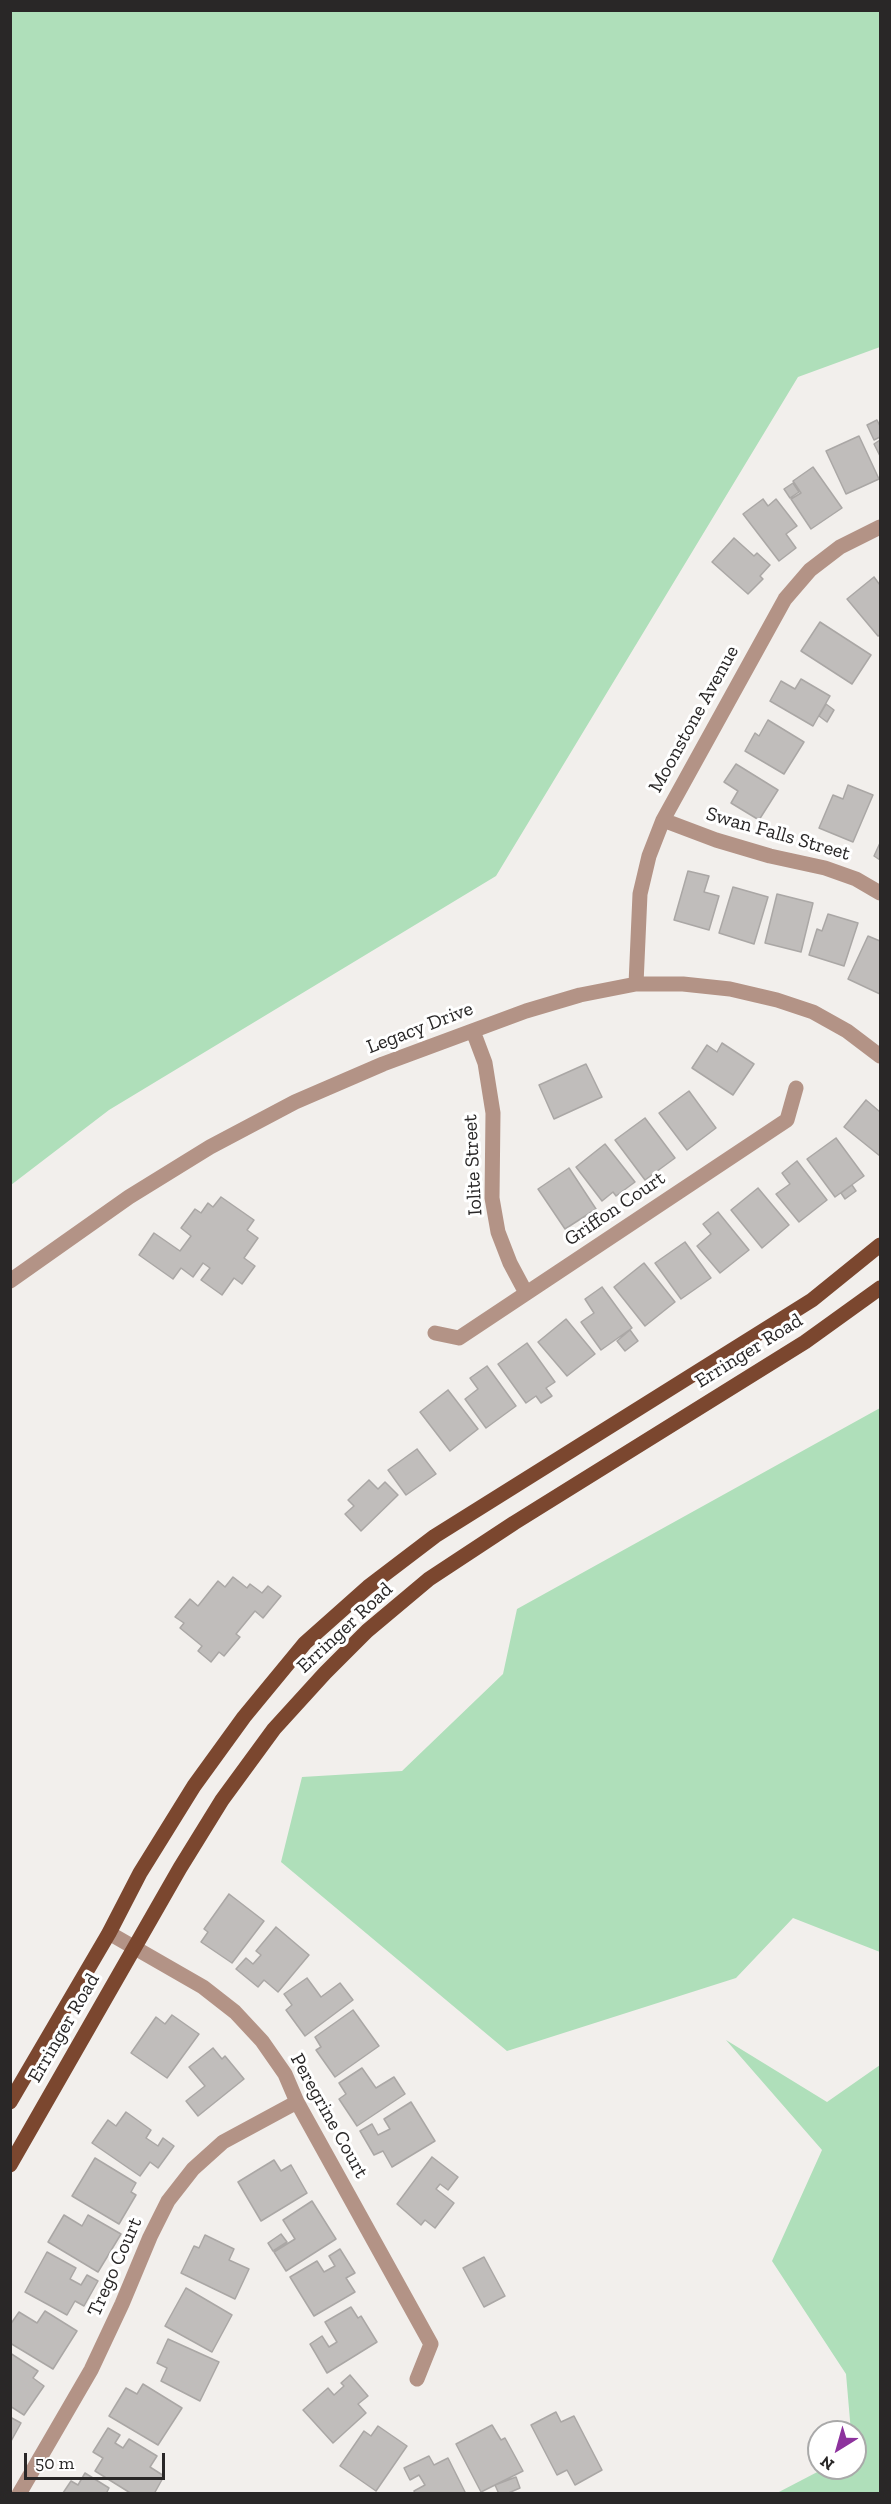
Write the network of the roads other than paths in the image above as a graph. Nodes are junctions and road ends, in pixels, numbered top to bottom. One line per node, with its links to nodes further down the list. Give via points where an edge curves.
1 (880, 527): 2 (street, Moonstone Avenue, via 840,547 810,570 785,598)
2 (663, 820): 3 (street, Swan Falls Street, via 726,843 825,868); 4 (street, Moonstone Avenue, via 640,894)
3 (880, 892)
4 (636, 984): 5 (street, Legacy Drive, via 580,995); 6 (street, Legacy Drive, via 707,987 777,999 839,1026)
5 (473, 1031): 9 (street, Legacy Drive, via 295,1102 210,1147 129,1197); 11 (street, Iolite Street, via 485,1063 493,1113 492,1198 498,1232)
6 (880, 1056)
7 (796, 1088): 11 (street, Griffon Court, via 787,1120)
8 (880, 1245): 13 (main road, Erringer Road, via 812,1300 435,1536 305,1643 194,1786 140,1873)
9 (10, 1281)
10 (880, 1288): 14 (main road, Erringer Road, via 805,1342 439,1573 367,1631 261,1746 222,1800)
11 (526, 1293): 12 (street, Griffon Court, via 459,1338)
12 (435, 1334)
13 (109, 1933): 14 (street, Peregrine Court); 15 (main road, Erringer Road)
14 (134, 1948): 16 (street, Peregrine Court, via 203,1987 235,2012 285,2074); 17 (main road, Erringer Road)
15 (10, 2102)
16 (297, 2102): 18 (street, Peregrine Court, via 431,2344); 19 (street, Trego Court, via 223,2142 193,2169 168,2201 91,2370)
17 (10, 2165)
18 (417, 2379)
19 (19, 2493)

